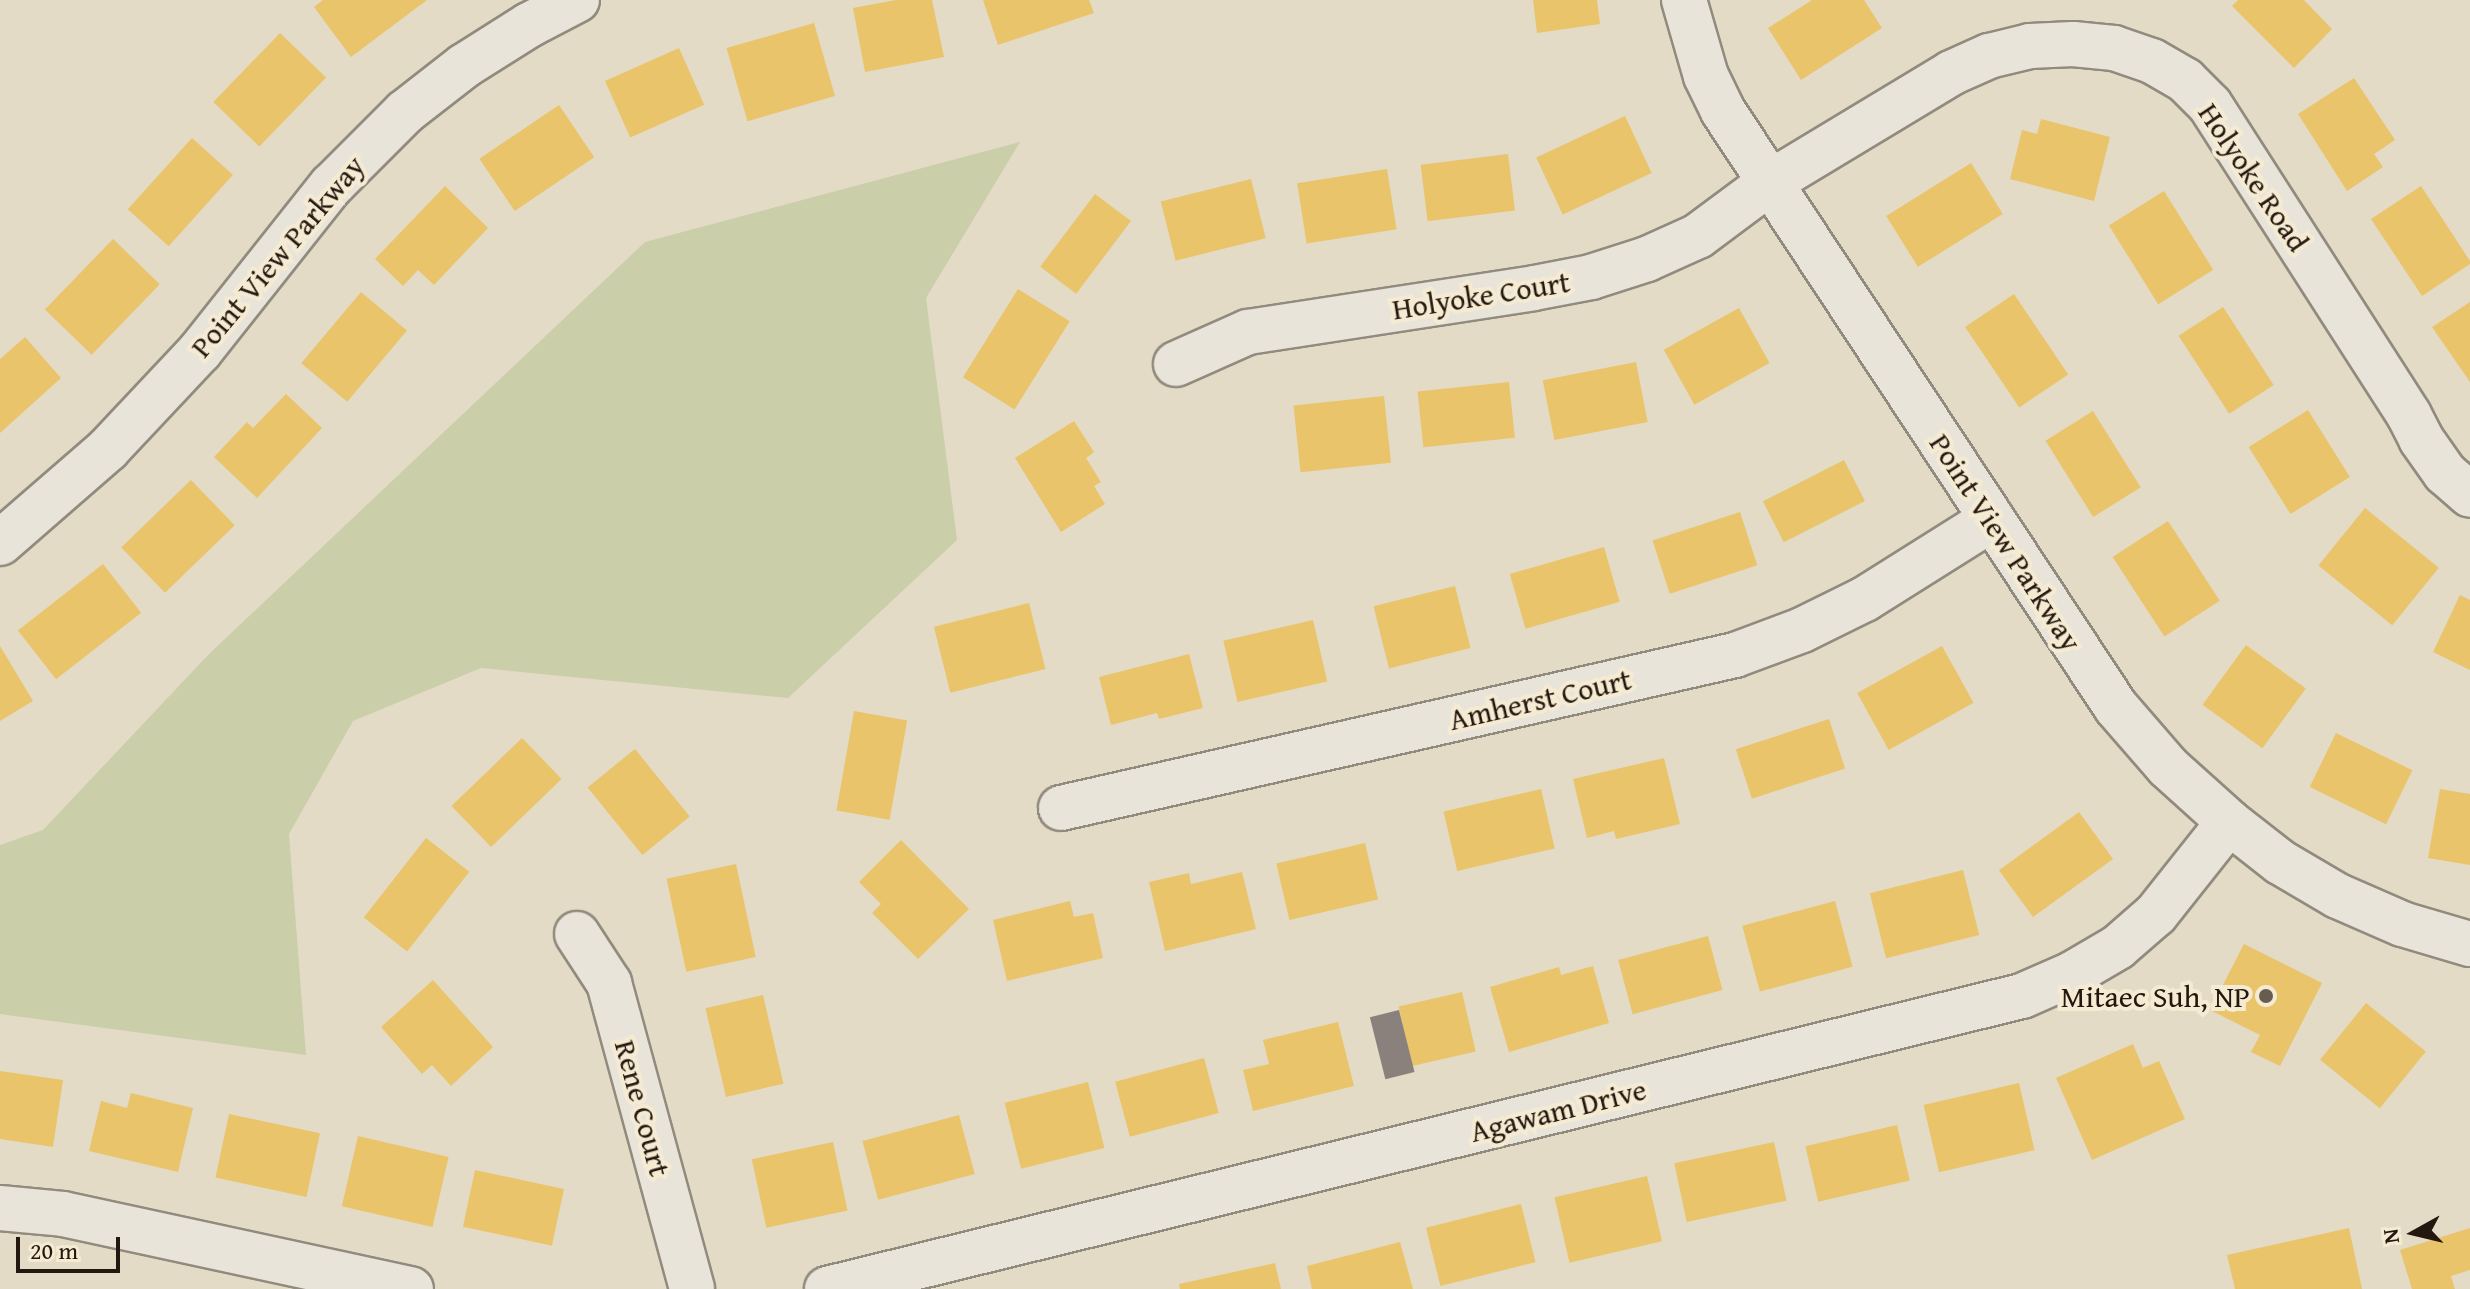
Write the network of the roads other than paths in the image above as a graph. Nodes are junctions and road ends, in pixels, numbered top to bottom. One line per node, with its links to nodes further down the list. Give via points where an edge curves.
1 (577, 0): 7 (street, Point View Parkway, via 464,66 405,112 331,186 200,351 98,458)
2 (1684, 0): 3 (street, Point View Parkway, via 1706,76)
3 (1769, 183): 4 (street, Holyoke Court, via 1698,236 1591,277 1248,332); 5 (street, Holyoke Road, via 1951,73 1989,56 2030,46 2073,44 2114,48 2152,61 2185,80 2210,105 2421,439 2445,473); 6 (street, Point View Parkway)
4 (1176, 364)
5 (2470, 495)
6 (1992, 519): 8 (street, Amherst Court, via 1865,599 1735,655); 9 (street, Point View Parkway, via 2116,707 2168,767)
7 (0, 543)
8 (1061, 808)
9 (2229, 822): 11 (street, Point View Parkway, via 2280,862 2338,896 2402,924); 15 (street, Agawam Drive, via 2156,914 2118,947 2022,996)
10 (577, 934): 14 (street, Rene Court, via 609,983)
11 (2470, 944)
12 (0, 1208): 13 (street, via 63,1214)
13 (411, 1289)
14 (692, 1289)
15 (827, 1289)

